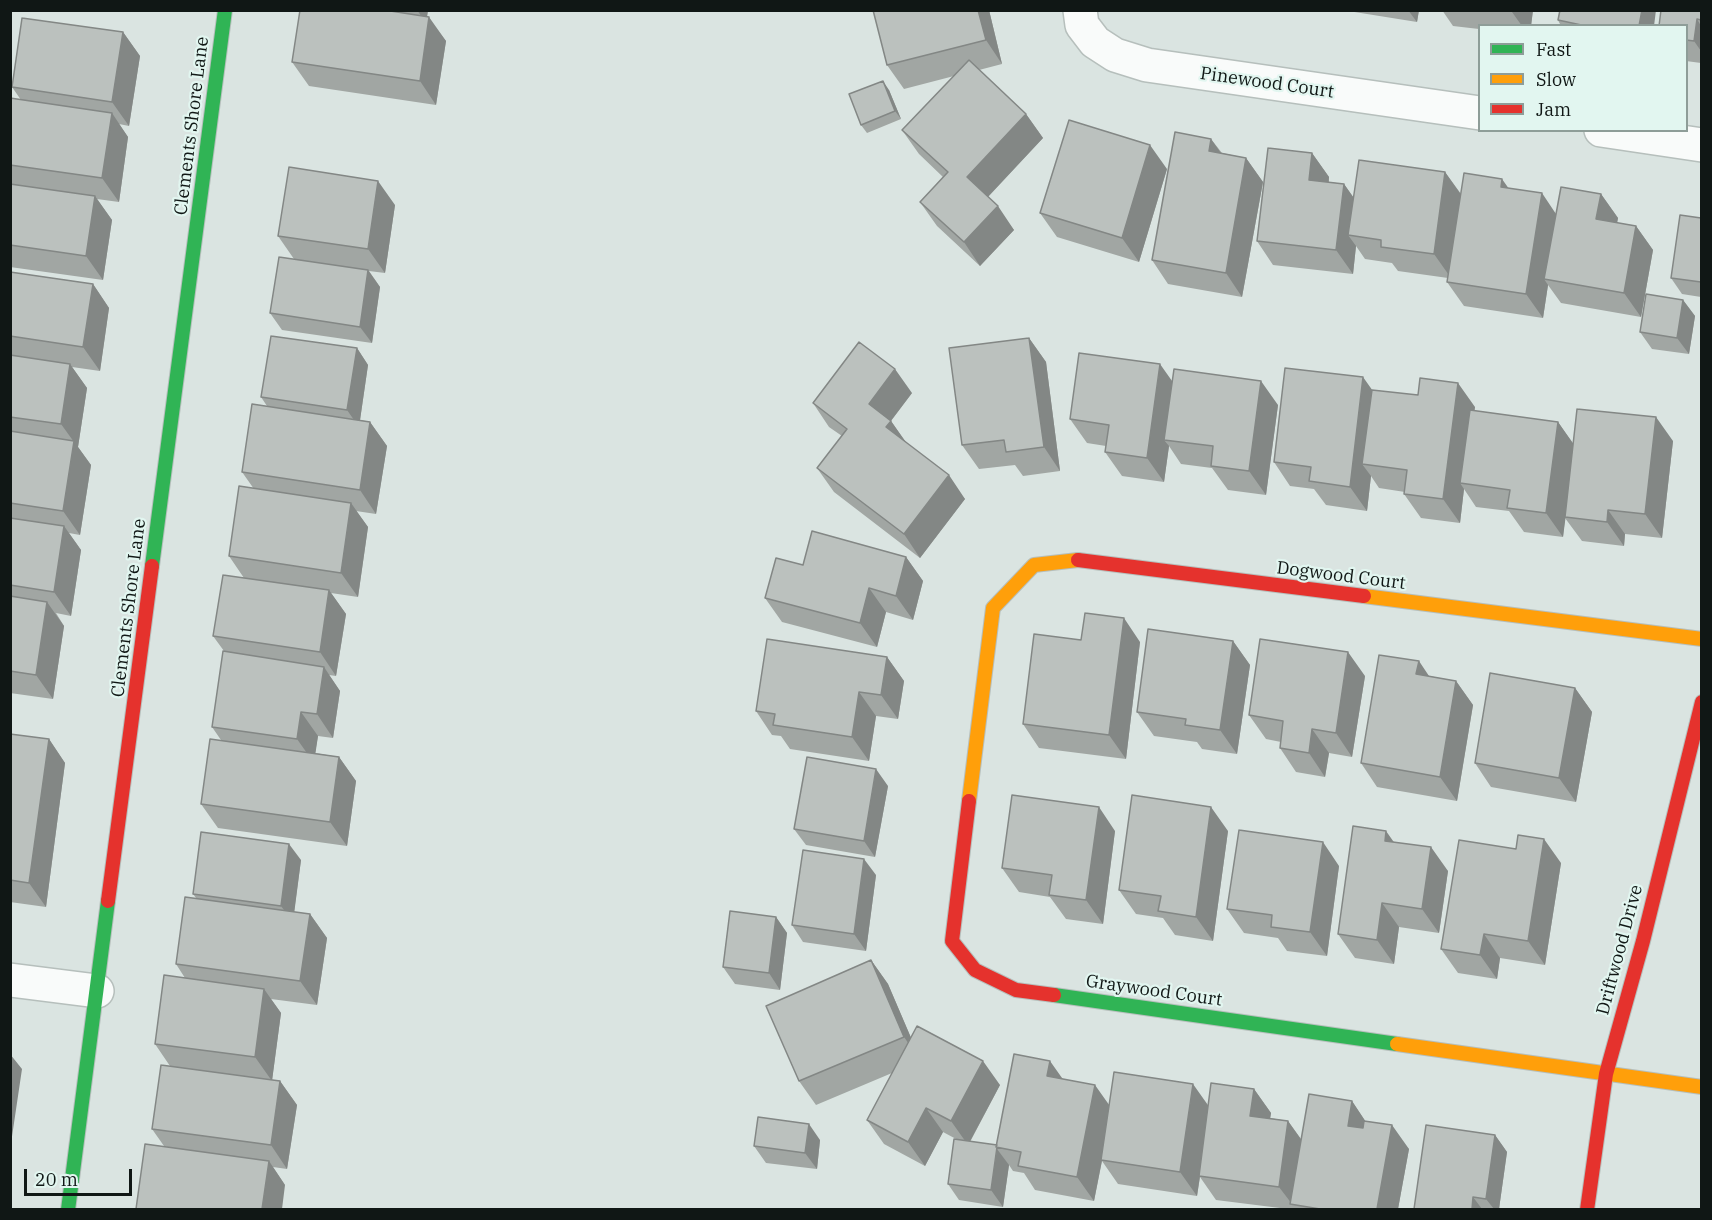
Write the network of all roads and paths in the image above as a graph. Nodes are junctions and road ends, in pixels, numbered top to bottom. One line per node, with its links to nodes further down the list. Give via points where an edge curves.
1 (225, 10): 10 (street, Clements Shore Lane)
2 (1080, 10): 3 (street, Pinewood Court, via 1082,25 1095,42 1115,55 1147,65)
3 (1478, 113)
4 (1614, 132): 5 (street)
5 (1701, 145)
6 (993, 608): 7 (street, Dogwood Court, via 1034,565 1077,560); 11 (street, Graywood Court, via 951,941 975,970 1017,990)
7 (1701, 639)
8 (1701, 702): 11 (street, Driftwood Drive)
9 (10, 980): 10 (street)
10 (97, 992): 13 (street, Clements Shore Lane)
11 (1606, 1074): 12 (street, Graywood Court); 14 (street, Driftwood Drive)
12 (1701, 1087)
13 (68, 1209)
14 (1587, 1209)

